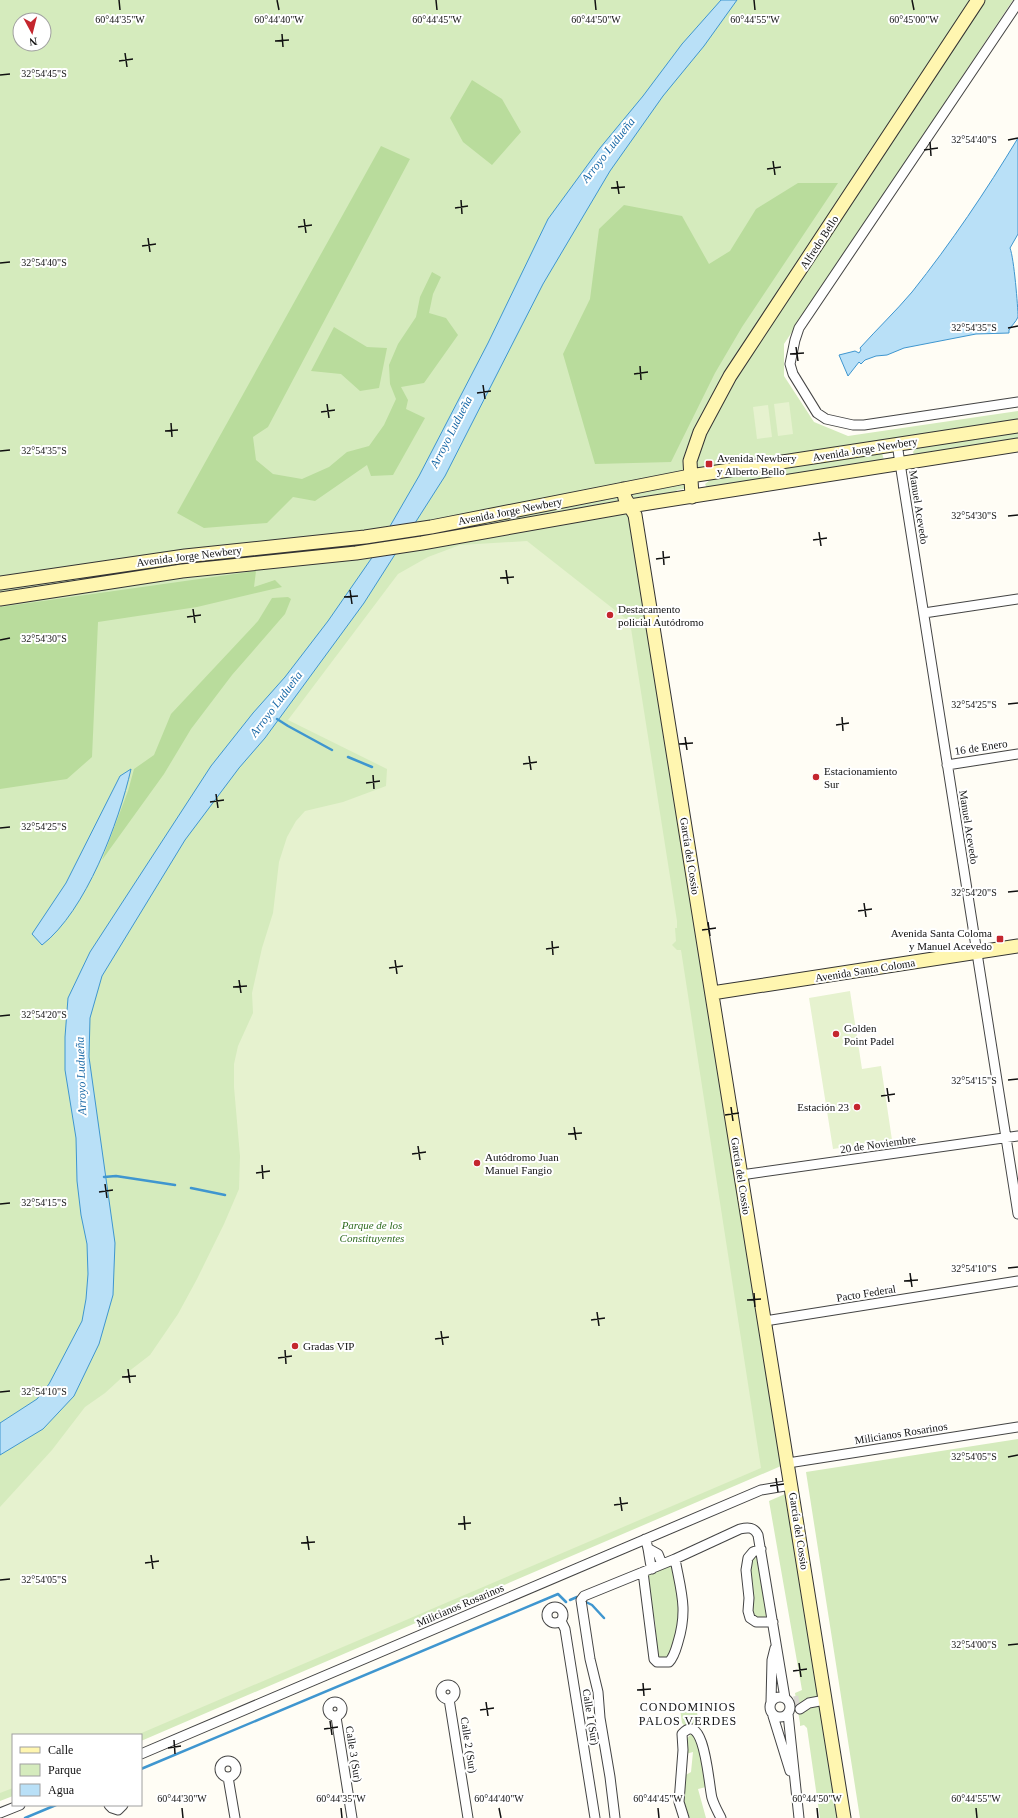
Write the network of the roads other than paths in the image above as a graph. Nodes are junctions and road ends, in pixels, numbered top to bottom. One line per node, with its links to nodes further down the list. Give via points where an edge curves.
1 (978, 0): 8 (street, Alfredo Bello, via 730,376 700,432 690,461)
2 (1018, 3): 3 (street, via 799,328 790,364 792,374 817,413 826,419 853,425)
3 (1018, 402)
4 (1018, 426): 5 (street, Avenida Jorge Newbery)
5 (897, 444): 7 (street, Manuel Acevedo); 8 (street, Avenida Jorge Newbery)
6 (1018, 445): 7 (street, Avenida Jorge Newbery)
7 (900, 464): 10 (street, Avenida Jorge Newbery); 15 (street, Manuel Acevedo)
8 (690, 476): 9 (street, Avenida Jorge Newbery); 10 (street, Alfredo Bello)
9 (623, 489): 11 (street, García del Cossio); 12 (street, Avenida Jorge Newbery, via 430,527 365,537 184,556)
10 (692, 496): 11 (street, Avenida Jorge Newbery)
11 (630, 506): 13 (street, Avenida Jorge Newbery, via 422,543 182,571); 20 (street, García del Cossio, via 635,515)
12 (0, 583)
13 (0, 599)
14 (1018, 599): 15 (street)
15 (924, 613): 17 (street, Manuel Acevedo)
16 (1018, 754): 17 (street, 16 de Enero)
17 (947, 765): 19 (street, Manuel Acevedo)
18 (1018, 946): 19 (street, Avenida Santa Coloma)
19 (977, 952): 20 (street, Avenida Santa Coloma); 22 (street, Manuel Acevedo)
20 (712, 993): 23 (street, García del Cossio)
21 (1018, 1136): 22 (street, 20 de Noviembre)
22 (1006, 1138): 23 (street, 20 de Noviembre); 24 (street, Manuel Acevedo)
23 (741, 1175): 26 (street, García del Cossio)
24 (1018, 1214)
25 (1018, 1281): 26 (street, Pacto Federal)
26 (765, 1320): 28 (street, García del Cossio)
27 (1018, 1427): 28 (street, Milicianos Rosarinos)
28 (788, 1463): 29 (street, García del Cossio)
29 (791, 1485): 30 (street, Milicianos Rosarinos, via 761,1490); 40 (street, García del Cossio)
30 (645, 1539): 31 (street); 45 (street, Milicianos Rosarinos)
31 (649, 1549): 34 (street, via 658,1554); 35 (street)
32 (761, 1549): 33 (street, via 756,1531 746,1528); 37 (street); 37 (street, via 753,1552 748,1558 748,1611 750,1618 756,1622)
33 (675, 1559): 34 (street); 35 (street, via 684,1617 677,1646 669,1662 658,1662 654,1659)
34 (662, 1564): 35 (street)
35 (648, 1570): 54 (street, via 588,1594 581,1600 598,1692)
36 (561, 1621): 53 (street, Calle 1 (Sur))
37 (773, 1622): 38 (street)
38 (776, 1645): 41 (street, via 772,1660); 42 (street)
39 (449, 1699): 52 (street, Calle 2 (Sur))
40 (826, 1700): 42 (street); 58 (street, García del Cossio)
41 (771, 1702): 42 (street, via 778,1697); 43 (street, via 769,1708)
42 (792, 1706): 43 (street, via 782,1718); 47 (street)
43 (773, 1716): 47 (street)
44 (336, 1717): 51 (street, Calle 3 (Sur))
45 (142, 1754)
46 (228, 1777): 50 (street)
47 (795, 1784): 57 (street)
48 (18, 1806): 49 (street)
49 (0, 1813)
50 (235, 1818)
51 (352, 1818)
52 (468, 1818)
53 (595, 1818)
54 (614, 1818)
55 (684, 1818): 56 (street, via 679,1802 682,1734 690,1728 696,1730 704,1749 712,1799)
56 (721, 1818)
57 (799, 1818)
58 (844, 1818)

